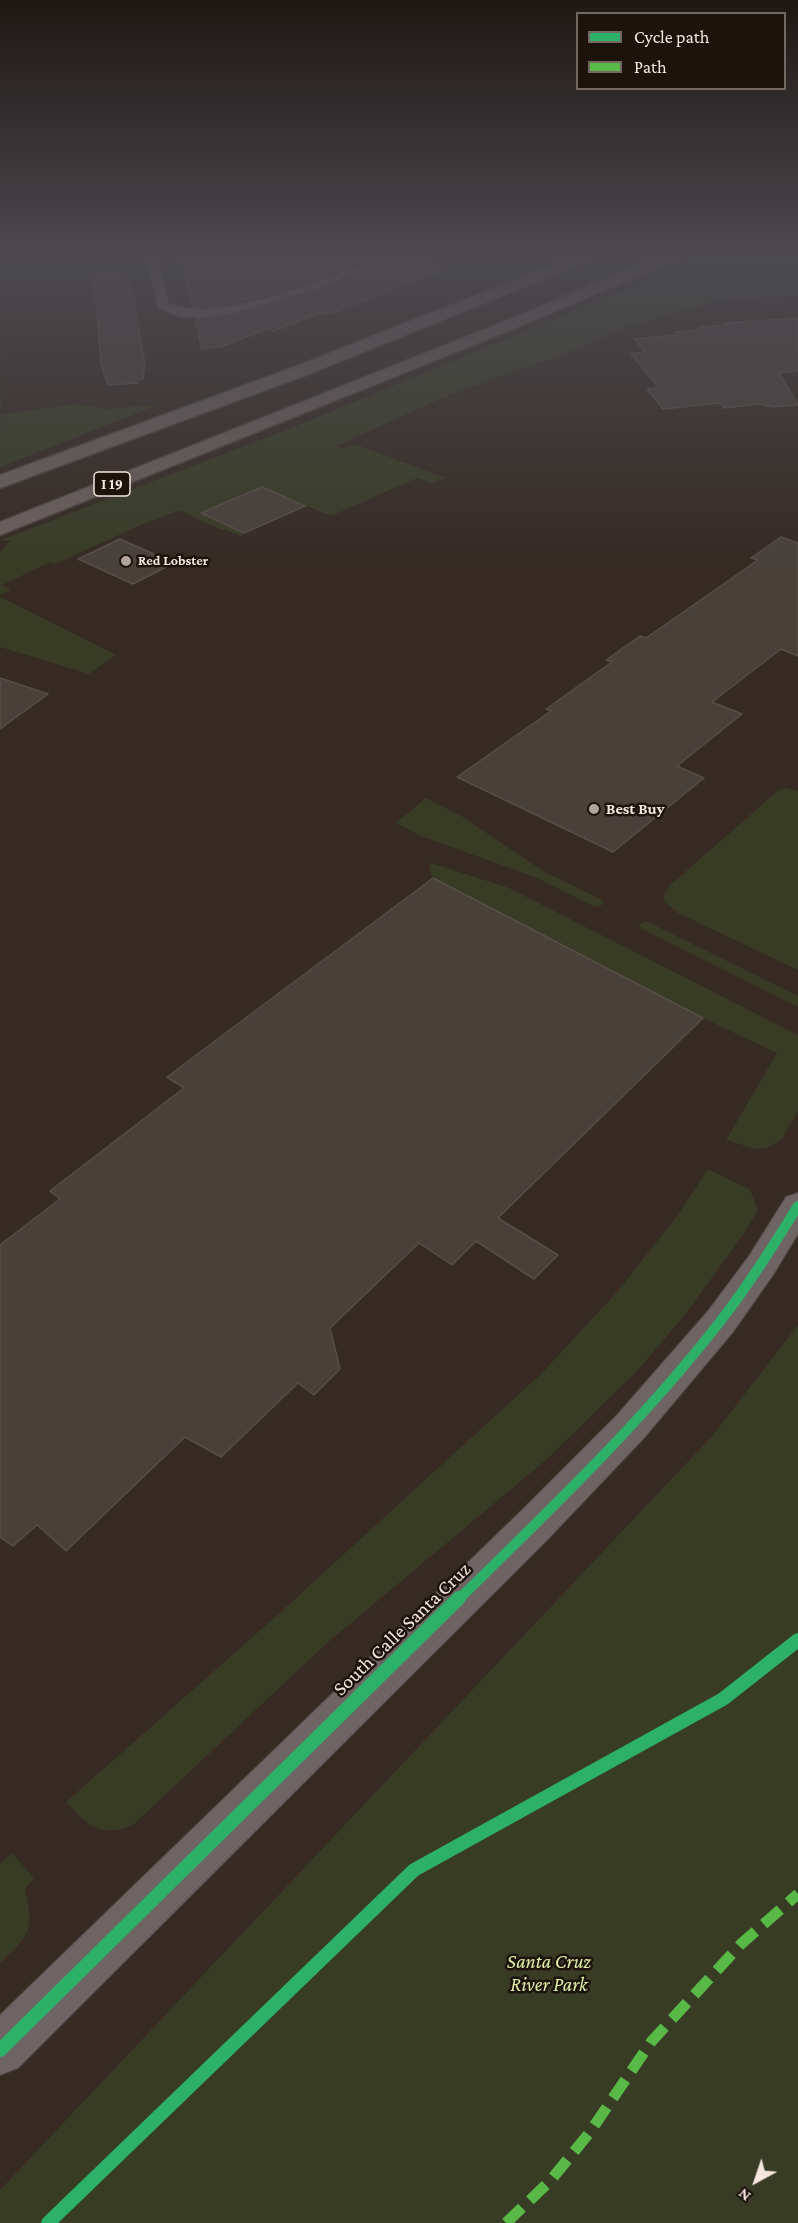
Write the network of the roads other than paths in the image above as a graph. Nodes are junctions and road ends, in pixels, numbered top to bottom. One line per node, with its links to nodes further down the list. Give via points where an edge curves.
1 (324, 362): 3 (highway, I 19)
2 (418, 362): 4 (highway, I 19)
3 (0, 482)
4 (1, 529)
5 (798, 1206): 6 (street, South Calle Santa Cruz, via 725,1318 644,1413)
6 (0, 2050)

